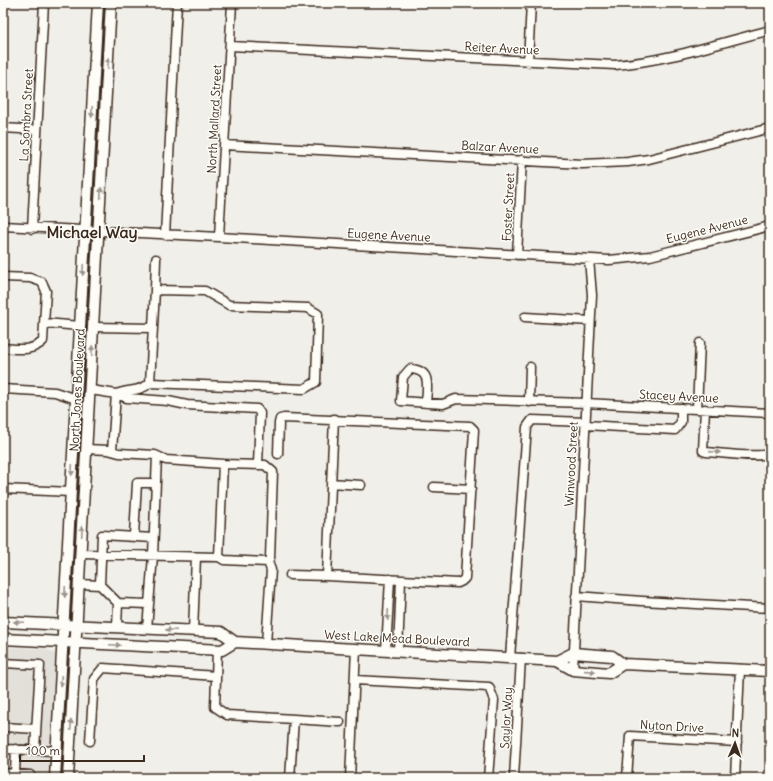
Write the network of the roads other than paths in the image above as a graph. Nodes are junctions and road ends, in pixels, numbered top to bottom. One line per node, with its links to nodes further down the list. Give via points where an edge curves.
1 (44, 3): 12 (street, La Sombra Street)
2 (98, 3): 18 (main road, North Jones Boulevard, one-way to 18)
3 (111, 3): 19 (main road, North Jones Boulevard, one-way to 3)
4 (177, 3): 20 (street)
5 (232, 3): 8 (street, North Mallard Street)
6 (531, 3): 9 (street)
7 (770, 30): 9 (street, Reiter Avenue, via 631,64)
8 (230, 46): 9 (street, Reiter Avenue); 13 (street, North Mallard Street)
9 (528, 62)
10 (3, 128): 12 (street)
11 (770, 128): 14 (street, Balzar Avenue, via 628,162 582,164)
12 (37, 130): 17 (street, La Sombra Street)
13 (224, 145): 14 (street, Balzar Avenue); 21 (street, North Mallard Street)
14 (522, 160): 22 (street, Foster Street)
15 (3, 226): 17 (street, Eugene Avenue)
16 (770, 226): 24 (street, Eugene Avenue, via 650,256)
17 (32, 229): 18 (street, Eugene Avenue)
18 (85, 231): 19 (street, Eugene Avenue); 30 (main road, North Jones Boulevard, one-way to 30)
19 (99, 232): 20 (street, Eugene Avenue); 31 (main road, North Jones Boulevard)
20 (165, 235): 21 (street, Eugene Avenue)
21 (219, 237): 22 (street, Eugene Avenue)
22 (517, 255): 24 (street, Eugene Avenue)
23 (156, 259): 26 (street)
24 (590, 259): 28 (street, Winwood Street)
25 (3, 277): 29 (street, via 30,278 42,282 46,291)
26 (155, 290): 32 (street); 36 (street, via 205,291 229,305 308,308 318,314 316,382 304,389)
27 (525, 317): 28 (street)
28 (590, 321): 43 (street, Winwood Street)
29 (45, 324): 30 (street); 34 (street, via 44,341 38,347 27,350)
30 (80, 326): 39 (main road, North Jones Boulevard)
31 (93, 327): 32 (street); 38 (main road, North Jones Boulevard, one-way to 31)
32 (153, 328): 36 (street)
33 (700, 343): 45 (street)
34 (3, 348)
35 (530, 367): 41 (street)
36 (150, 383): 40 (street, via 144,388)
37 (3, 389): 39 (street)
38 (91, 390): 39 (main road); 40 (street); 49 (main road, North Jones Boulevard)
39 (76, 394): 62 (main road, North Jones Boulevard, one-way to 62)
40 (116, 394): 50 (street); 55 (street, via 127,398 168,401 187,406 257,409 260,413)
41 (529, 402): 42 (street, Stacey Avenue, via 456,400 443,404); 43 (street, Stacey Avenue)
42 (426, 403): 42 (street, Stacey Avenue, via 402,401 403,377 410,369 425,374)
43 (586, 403): 44 (street, Stacey Avenue); 48 (street, Winwood Street)
44 (681, 408): 45 (street, Stacey Avenue); 48 (street, via 681,422 675,430)
45 (701, 409): 46 (street, Stacey Avenue); 51 (street, one-way to 51, via 703,451 751,455 766,455)
46 (770, 413)
47 (334, 419): 52 (street, via 280,420); 56 (street); 61 (street, via 470,426 474,430)
48 (585, 424): 77 (street, Winwood Street); 97 (street, via 532,420 527,427)
49 (86, 449): 50 (street); 65 (main road, North Jones Boulevard, one-way to 49)
50 (112, 451): 53 (street)
51 (770, 452)
52 (278, 454)
53 (157, 456): 54 (street, via 166,460); 57 (street)
54 (223, 464): 55 (street); 69 (street)
55 (258, 465): 70 (street, via 265,466 272,472)
56 (331, 483): 58 (street); 72 (street)
57 (156, 484): 63 (street, via 137,483); 64 (street)
58 (361, 485)
59 (434, 487): 61 (street)
60 (3, 489): 62 (street)
61 (470, 489): 74 (street, via 465,578 458,583)
62 (70, 492): 82 (main road, North Jones Boulevard, one-way to 82)
63 (134, 536): 64 (street); 66 (street, via 102,535)
64 (153, 538): 67 (street)
65 (80, 554): 66 (street); 75 (main road, North Jones Boulevard)
66 (101, 555): 67 (street); 76 (street)
67 (153, 556): 68 (street); 79 (street)
68 (196, 557): 69 (street); 86 (street)
69 (219, 557): 70 (street, via 224,560)
70 (268, 562): 91 (street, via 271,570)
71 (290, 575): 72 (street)
72 (327, 576): 73 (street)
73 (390, 579): 74 (street); 94 (street, one-way to 94)
74 (401, 580): 95 (street)
75 (78, 584): 76 (street); 83 (main road, North Jones Boulevard)
76 (100, 585): 78 (street)
77 (576, 596): 80 (street); 96 (street, Winwood Street)
78 (118, 603): 79 (street); 84 (street)
79 (149, 604): 85 (street)
80 (770, 608)
81 (3, 622): 82 (main road, West Lake Mead Boulevard, one-way to 81)
82 (64, 625): 83 (main road, West Lake Mead Boulevard); 88 (main road, North Jones Boulevard)
83 (76, 625): 84 (main road, West Lake Mead Boulevard); 90 (main road, North Jones Boulevard)
84 (117, 627): 85 (main road, West Lake Mead Boulevard)
85 (148, 629): 86 (main road, West Lake Mead Boulevard, one-way to 85)
86 (193, 631): 89 (main road, West Lake Mead Boulevard, via 221,632)
87 (3, 639): 88 (main road, West Lake Mead Boulevard)
88 (63, 642): 90 (main road, West Lake Mead Boulevard); 116 (main road, North Jones Boulevard, one-way to 116)
89 (235, 642): 91 (main road, West Lake Mead Boulevard); 93 (main road, West Lake Mead Boulevard, via 222,650)
90 (76, 643): 93 (main road, West Lake Mead Boulevard, one-way to 93); 121 (main road, North Jones Boulevard, one-way to 90)
91 (266, 644): 92 (main road, West Lake Mead Boulevard)
92 (356, 649): 94 (main road, West Lake Mead Boulevard); 106 (street)
93 (217, 650): 105 (street)
94 (386, 650): 95 (main road, West Lake Mead Boulevard)
95 (398, 651): 97 (main road, West Lake Mead Boulevard)
96 (574, 653): 99 (main road, West Lake Mead Boulevard); 101 (main road, West Lake Mead Boulevard, via 612,656); 103 (street, Winwood Street)
97 (510, 658): 98 (main road, West Lake Mead Boulevard)
98 (521, 658): 99 (main road, West Lake Mead Boulevard); 125 (street, Saylor Way)
99 (557, 661): 103 (main road, West Lake Mead Boulevard)
100 (3, 663): 110 (street, via 40,665)
101 (623, 664): 102 (main road, West Lake Mead Boulevard); 103 (main road, West Lake Mead Boulevard, one-way to 101, via 609,673)
102 (740, 669): 104 (main road, West Lake Mead Boulevard); 112 (street)
103 (573, 670)
104 (770, 671)
105 (216, 676): 107 (street, via 214,707 227,715); 111 (street, via 103,668 94,679)
106 (355, 680): 123 (street); 124 (street, via 489,687 494,700)
107 (294, 720): 108 (street); 122 (street)
108 (340, 722)
109 (3, 727): 110 (street)
110 (36, 729): 115 (street)
111 (90, 741)
112 (737, 742): 126 (street, Nyton Drive, via 630,736); 127 (street)
113 (3, 749): 114 (street)
114 (16, 749): 115 (street); 118 (street)
115 (35, 750): 116 (street)
116 (57, 751): 120 (main road, North Jones Boulevard)
117 (3, 773): 118 (street)
118 (15, 774): 119 (street, via 30,775)
119 (30, 778)
120 (55, 778)
121 (68, 778)
122 (290, 778)
123 (350, 778)
124 (488, 778)
125 (514, 778)
126 (627, 778)
127 (735, 778)

